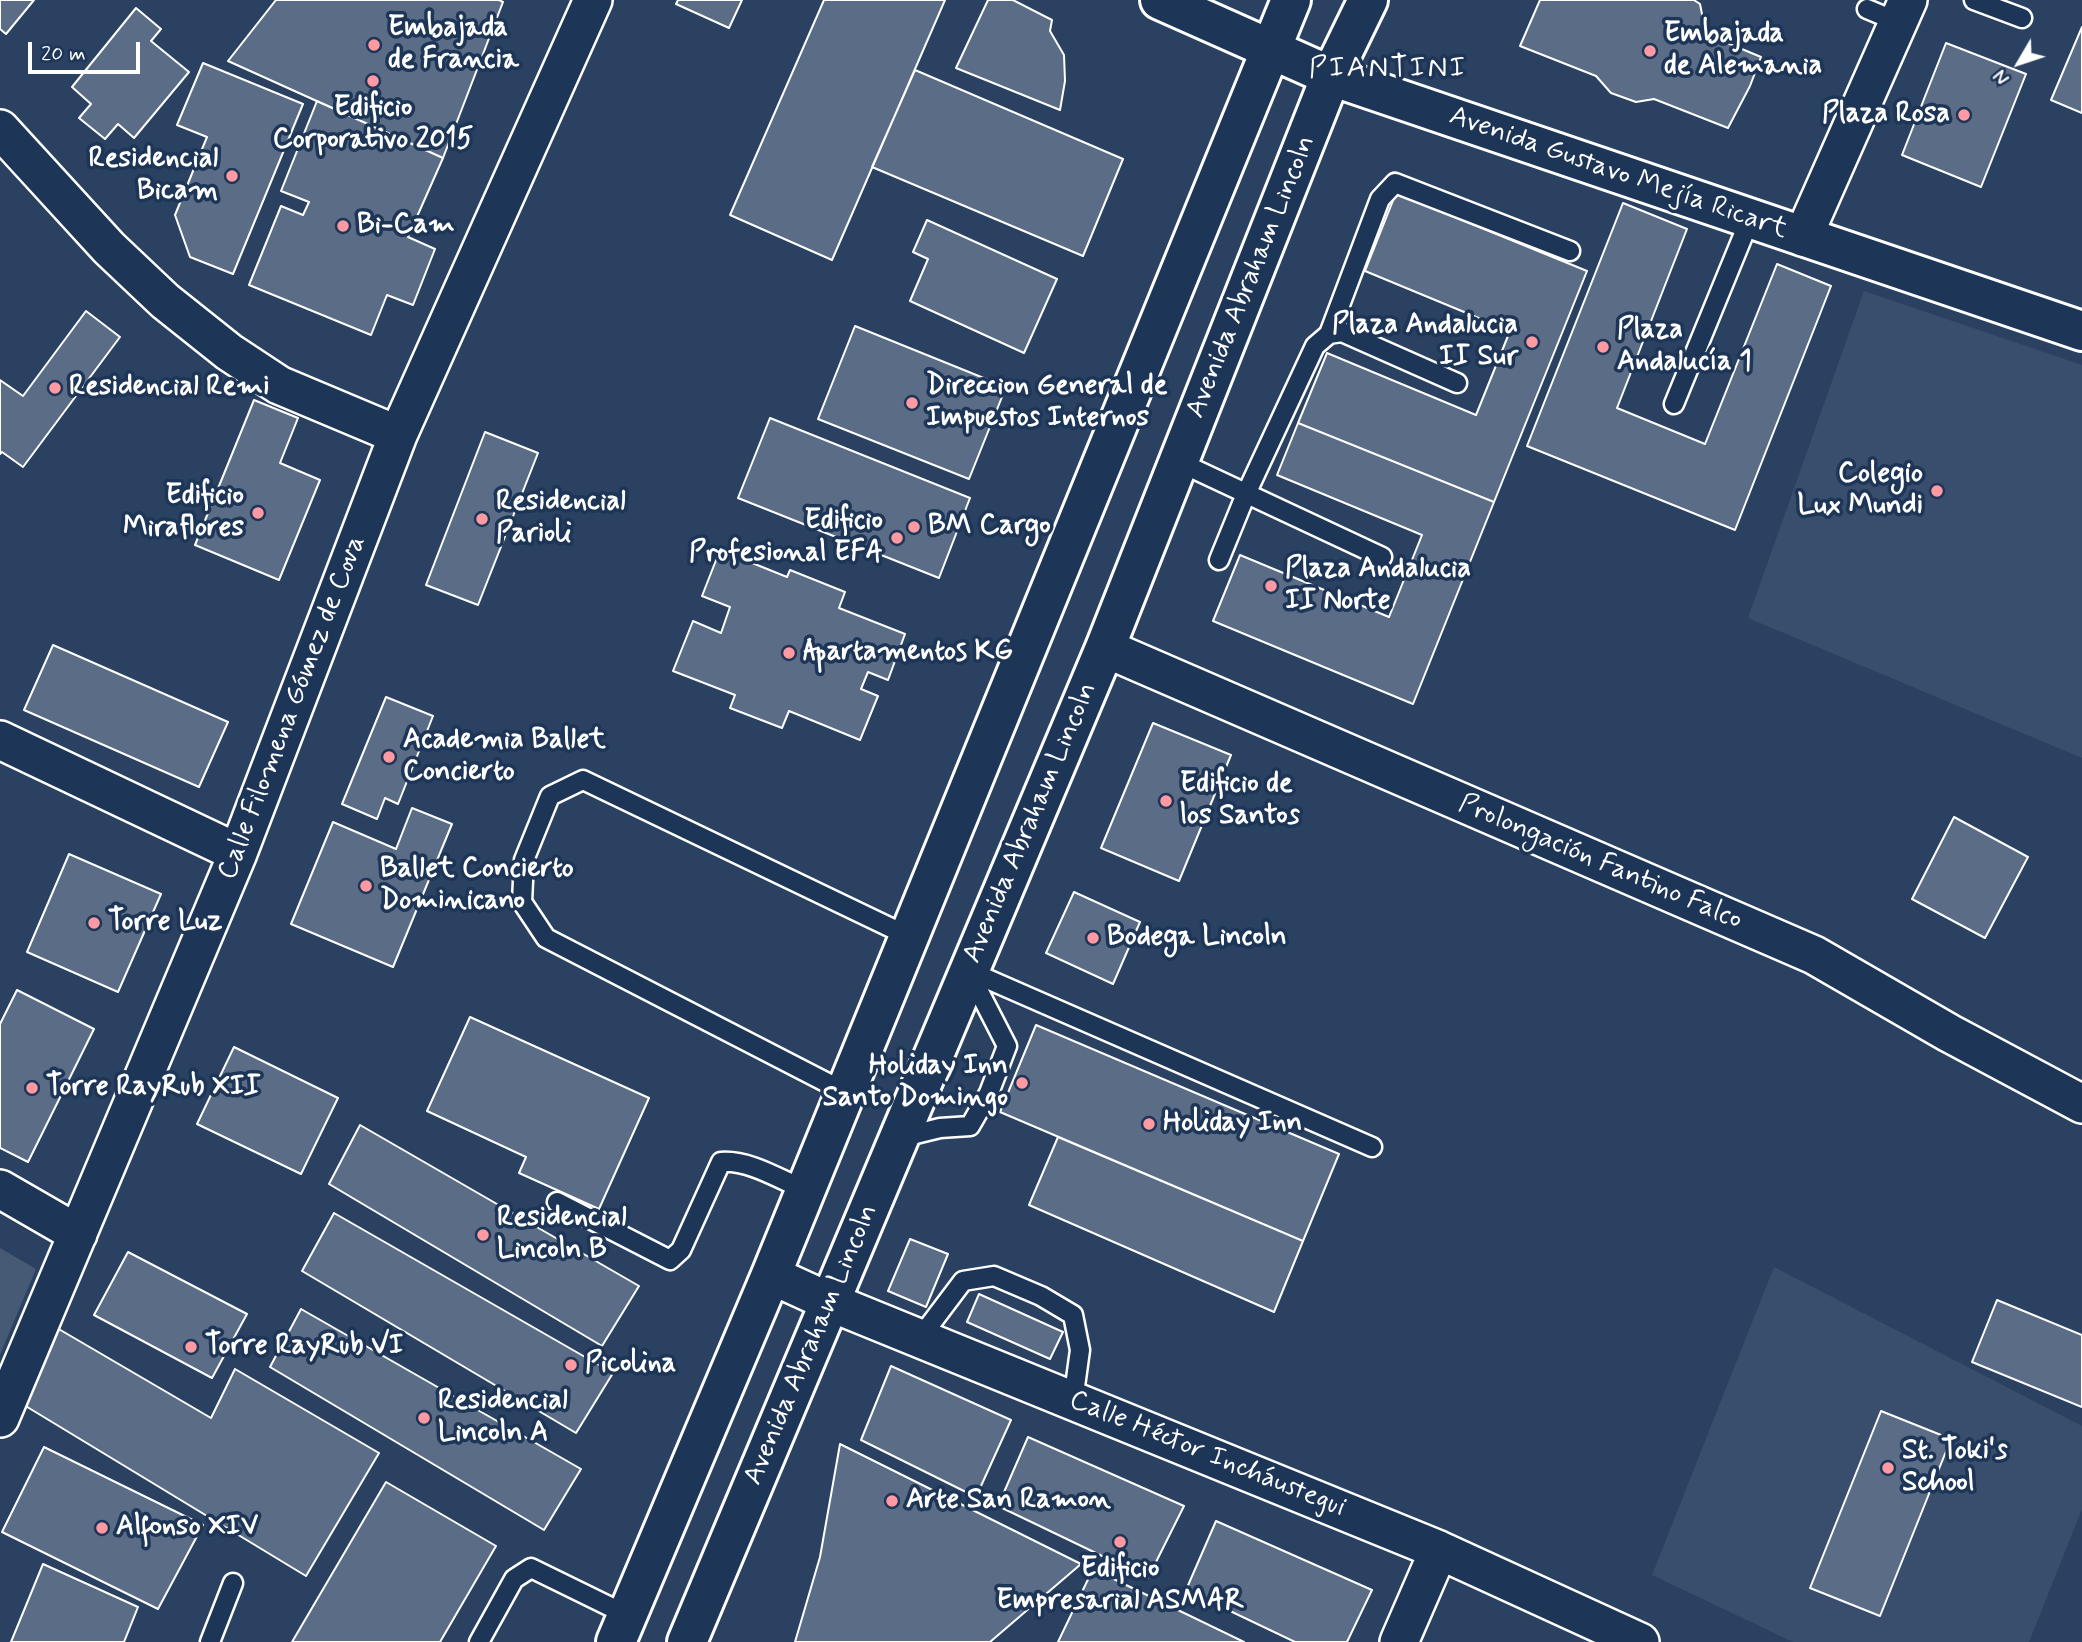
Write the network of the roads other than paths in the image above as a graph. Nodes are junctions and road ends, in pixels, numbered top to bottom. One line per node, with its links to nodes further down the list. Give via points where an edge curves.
1 (593, 0): 18 (street, Calle Filomena Gómez de Cova)
2 (1160, 0): 8 (main road, Avenida Gustavo Mejía Ricart)
3 (1291, 0): 8 (main road)
4 (1368, 0): 9 (main road, Avenida Abraham Lincoln)
5 (1974, 0): 7 (lane)
6 (1891, 10): 12 (street)
7 (2022, 18)
8 (1270, 48): 9 (main road, Avenida Gustavo Mejía Ricart); 26 (main road)
9 (1331, 76): 11 (main road, Avenida Gustavo Mejía Ricart); 19 (main road, Avenida Abraham Lincoln)
10 (0, 129): 18 (street, via 109,247 229,352 279,384)
11 (1750, 219): 12 (main road, Avenida Gustavo Mejía Ricart); 17 (lane)
12 (1803, 237): 14 (main road, Avenida Gustavo Mejía Ricart)
13 (1570, 251): 15 (lane, via 1395,183 1380,199)
14 (2082, 331)
15 (1329, 334): 16 (lane, via 1342,332); 20 (lane, via 1315,346)
16 (1457, 383)
17 (1674, 404)
18 (398, 435): 25 (street, Calle Filomena Gómez de Cova)
19 (1179, 462): 20 (lane); 23 (main road, Avenida Abraham Lincoln)
20 (1246, 494): 21 (lane); 22 (lane)
21 (1382, 557)
22 (1219, 560)
23 (1105, 648): 27 (main road, Avenida Abraham Lincoln); 29 (street, Prolongación Fantino Falco, via 1814,956)
24 (0, 740): 25 (street)
25 (238, 853): 35 (street, Calle Filomena Gómez de Cova)
26 (908, 936): 28 (main road); 28 (lane, via 583,780 550,796 524,860 522,902 546,939)
27 (968, 971): 30 (main road, Avenida Abraham Lincoln); 30 (lane, via 1007,1046 989,1093 970,1126); 31 (lane)
28 (845, 1093): 33 (main road)
29 (2082, 1104)
30 (899, 1138): 37 (main road, Avenida Abraham Lincoln)
31 (1372, 1147)
32 (0, 1189): 35 (street)
33 (805, 1191): 34 (lane, via 746,1165 721,1162 681,1250 670,1260); 36 (main road)
34 (557, 1202)
35 (78, 1234): 40 (street, Calle Filomena Gómez de Cova)
36 (771, 1275): 37 (street, Calle Héctor Incháustegui); 43 (main road)
37 (830, 1302): 38 (street, Calle Héctor Incháustegui); 46 (main road, Avenida Abraham Lincoln)
38 (920, 1338): 39 (street, Calle Héctor Incháustegui); 39 (lane, via 963,1281 994,1276 1073,1315 1080,1350)
39 (1073, 1401): 41 (street, Calle Héctor Incháustegui)
40 (0, 1418)
41 (1439, 1550): 47 (street); 48 (street, Calle Héctor Incháustegui)
42 (233, 1583): 44 (lane)
43 (622, 1629): 45 (lane, via 531,1568 514,1579)
44 (210, 1642)
45 (479, 1642)
46 (687, 1642)
47 (1399, 1642)
48 (1640, 1642)

